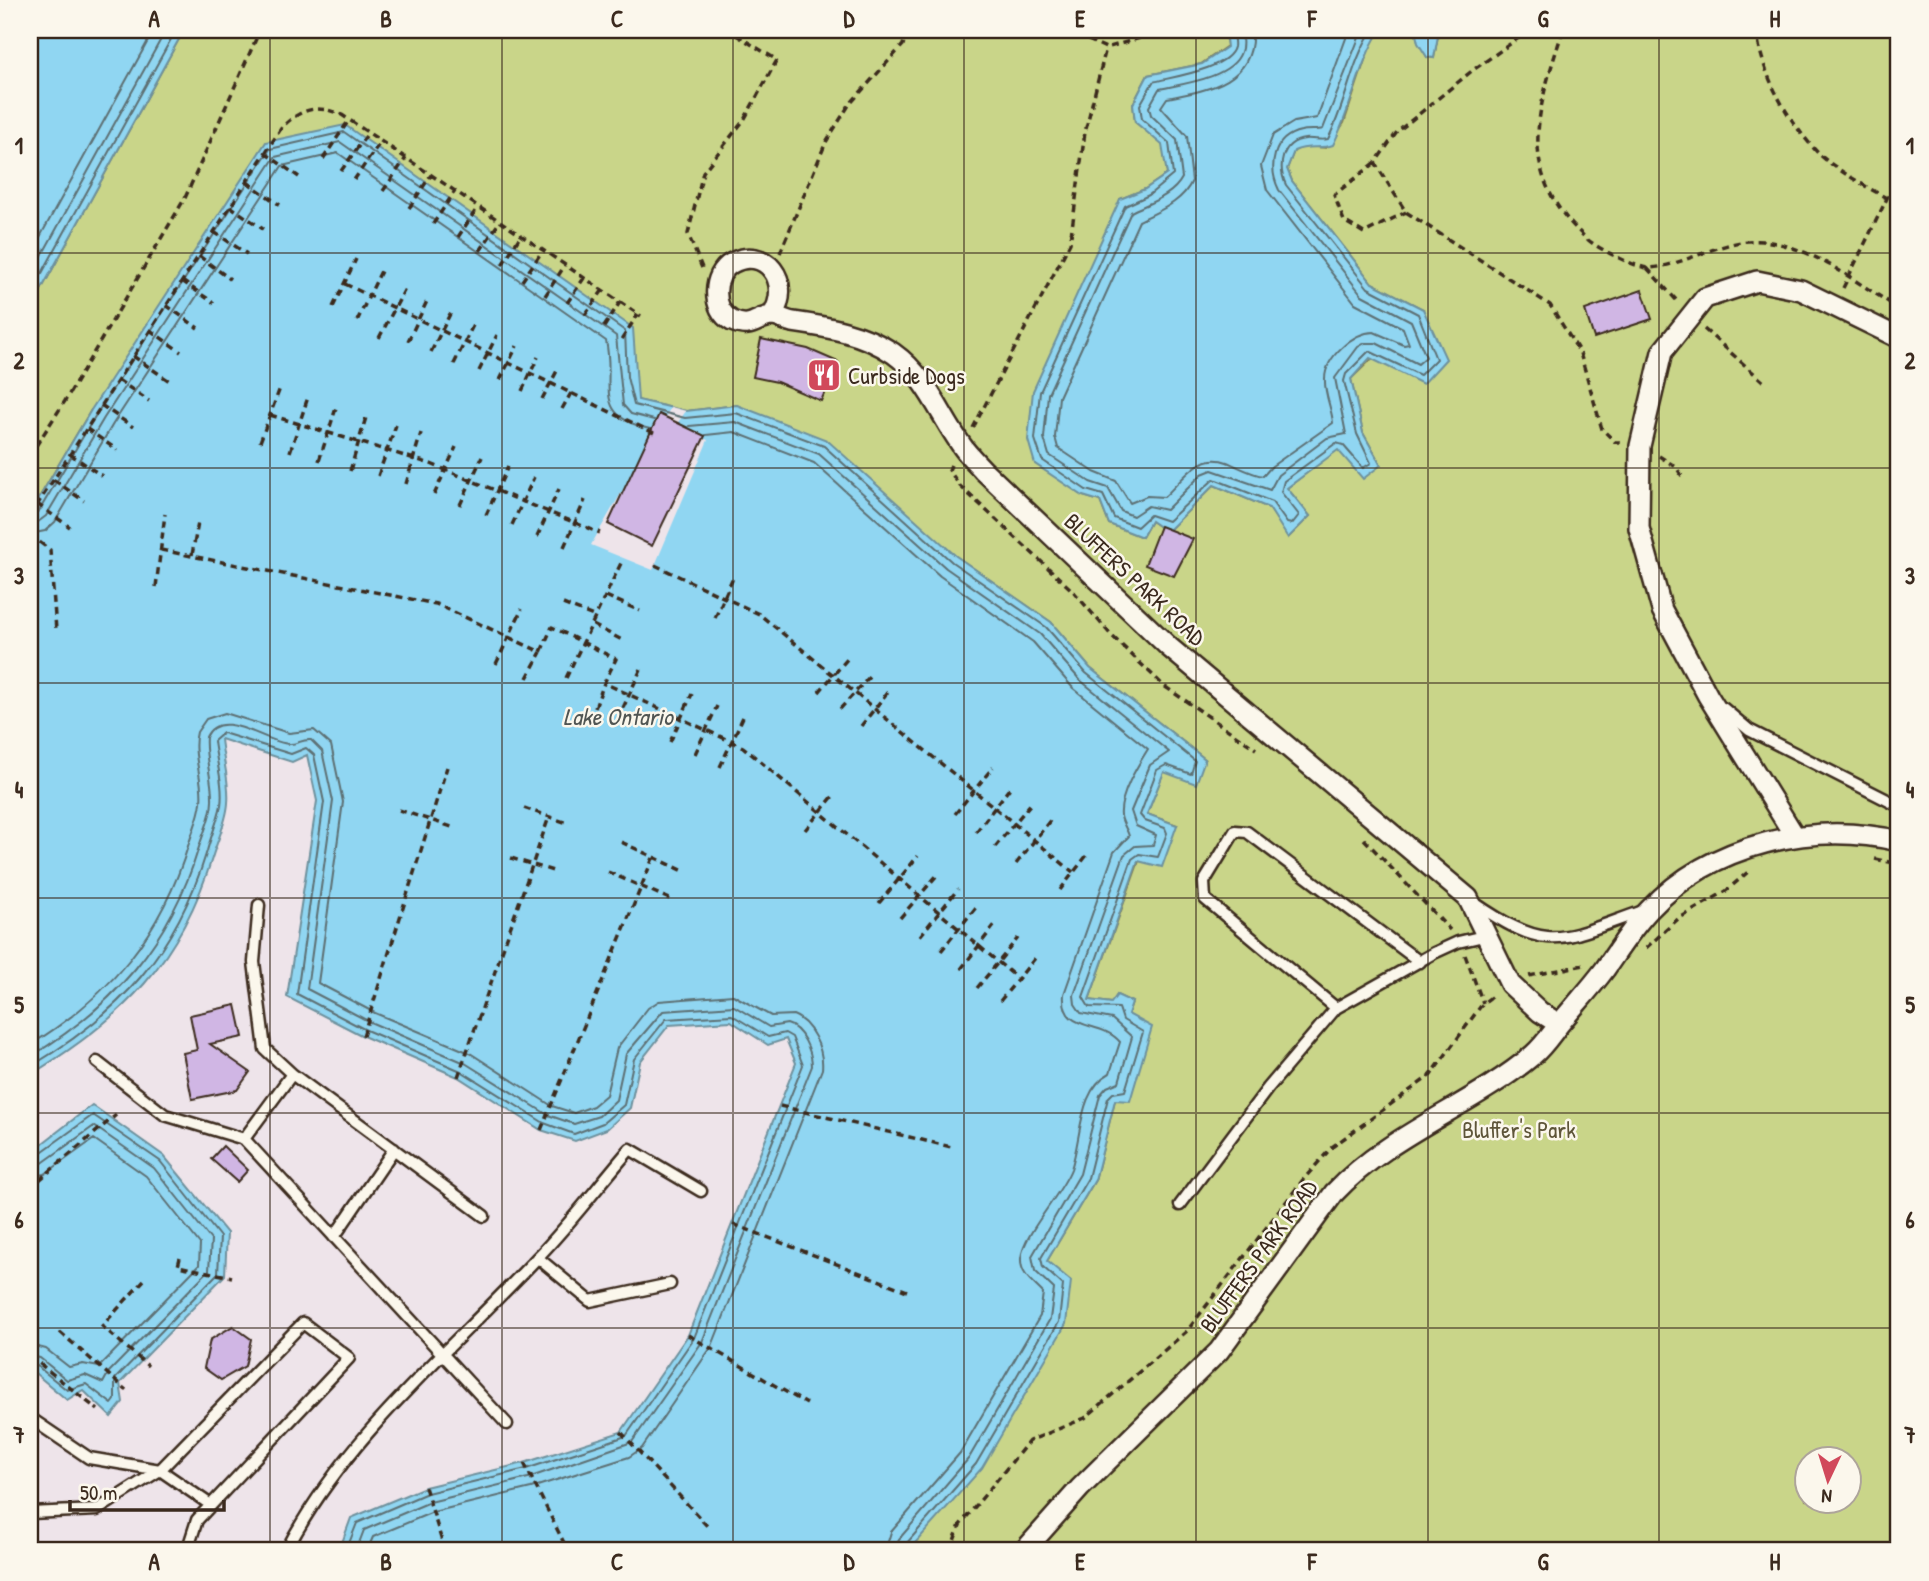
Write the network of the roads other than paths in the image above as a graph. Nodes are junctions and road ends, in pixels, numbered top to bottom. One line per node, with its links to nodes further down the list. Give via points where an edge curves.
1 (772, 316): 1 (street, BLUFFERS PARK ROAD, via 781,302 781,284 773,269 754,259 732,263 717,280 717,302 730,320 752,325); 7 (street, BLUFFERS PARK ROAD, via 847,332 895,355 917,374 962,447 1169,647)
2 (1899, 338): 3 (street, via 1801,290 1757,281 1705,298 1662,352 1640,446 1639,528 1662,610)
3 (1708, 696): 4 (lane, via 1749,730); 5 (street)
4 (1899, 806)
5 (1794, 835): 6 (street, BLUFFERS PARK ROAD); 9 (street, BLUFFERS PARK ROAD, via 1735,852 1689,878)
6 (1899, 841)
7 (1468, 898): 9 (lane, BLUFFERS PARK ROAD, via 1521,932 1549,939 1573,936); 10 (street, BLUFFERS PARK ROAD)
8 (259, 905): 15 (lane, via 254,962 265,1049)
9 (1650, 908): 13 (street, BLUFFERS PARK ROAD)
10 (1489, 935): 11 (lane, via 1458,942); 13 (street, BLUFFERS PARK ROAD, via 1517,993)
11 (1420, 962): 12 (lane); 12 (lane, via 1247,832 1235,831 1204,882 1205,899)
12 (1336, 1008): 19 (lane, via 1268,1088)
13 (1559, 1024): 32 (street, BLUFFERS PARK ROAD, via 1537,1052 1512,1072 1369,1158 1351,1175 1219,1351 1080,1488)
14 (97, 1062): 16 (lane, via 165,1115)
15 (292, 1074): 16 (lane); 17 (lane)
16 (244, 1139): 21 (lane)
17 (394, 1149): 20 (lane); 21 (lane)
18 (701, 1191): 22 (lane, via 630,1149)
19 (1180, 1205)
20 (484, 1216)
21 (334, 1237): 24 (lane)
22 (538, 1258): 23 (lane, via 590,1301); 24 (lane)
23 (670, 1284)
24 (441, 1354): 26 (lane); 31 (lane, via 399,1396 307,1511)
25 (30, 1418): 27 (lane, via 89,1458)
26 (507, 1424)
27 (160, 1470): 28 (lane); 28 (lane, via 303,1322 349,1358); 29 (lane, via 97,1510)
28 (211, 1505): 30 (lane, via 197,1520)
29 (30, 1513)
30 (187, 1551)
31 (286, 1551)
32 (1024, 1551)

